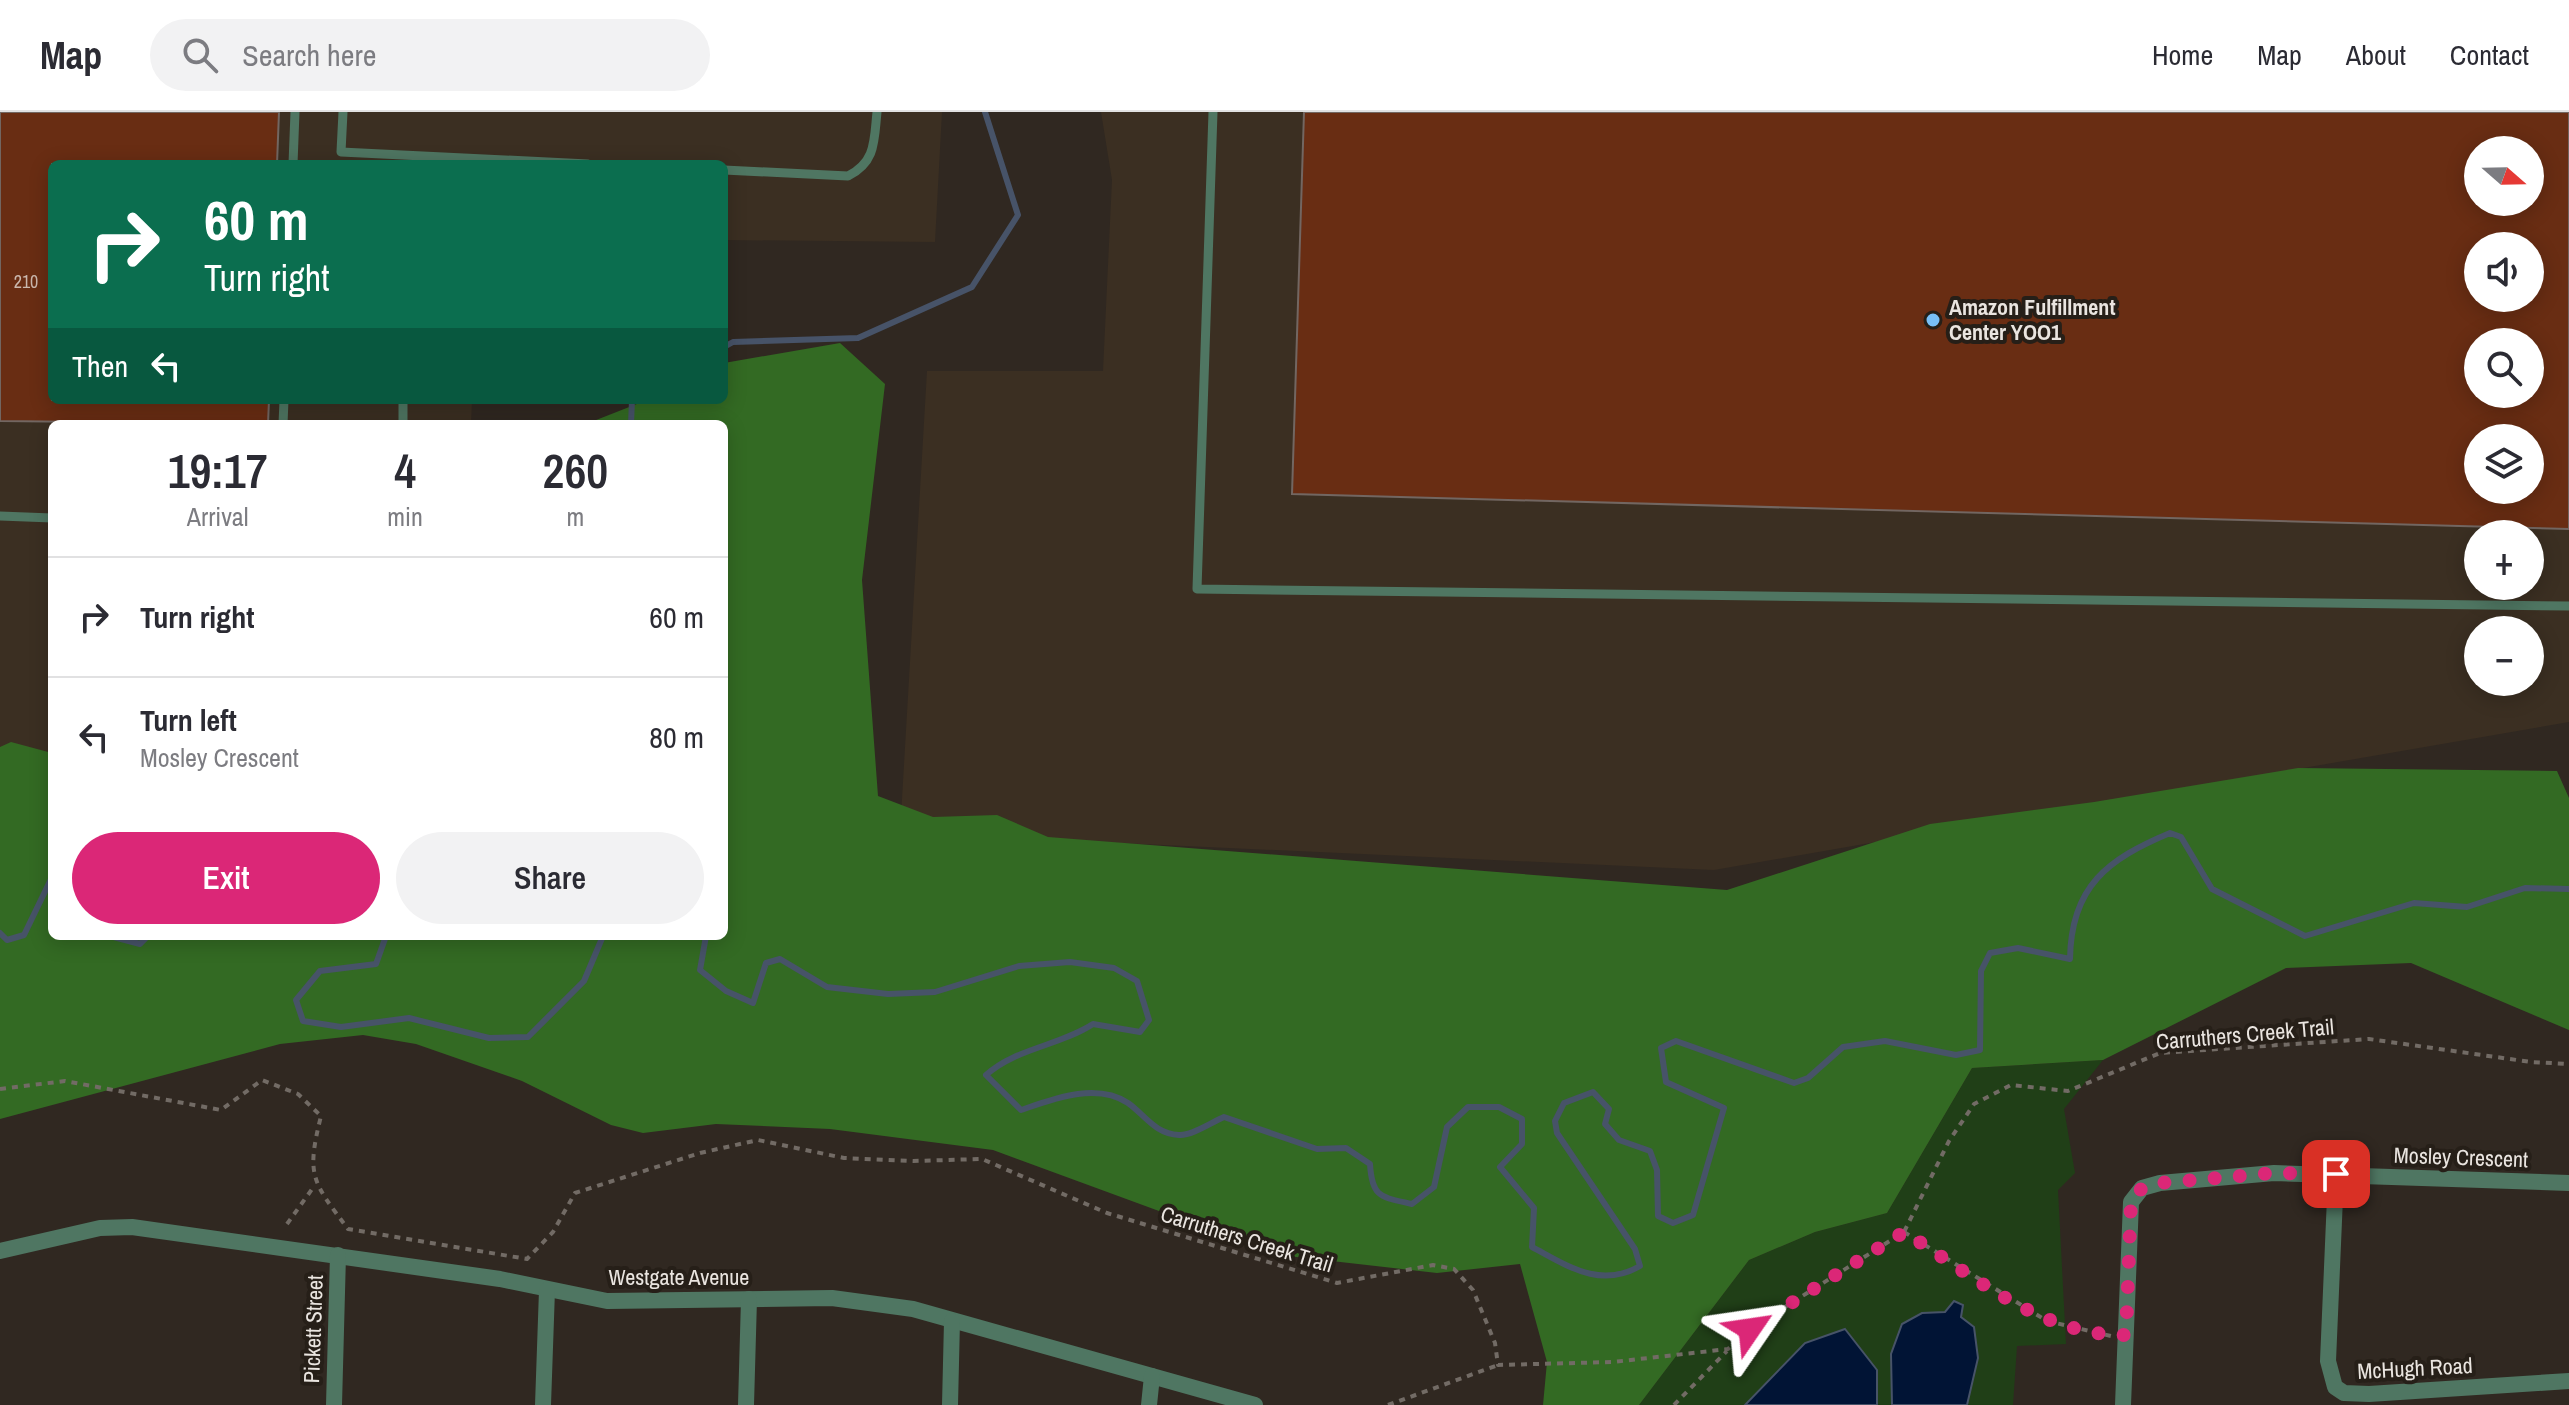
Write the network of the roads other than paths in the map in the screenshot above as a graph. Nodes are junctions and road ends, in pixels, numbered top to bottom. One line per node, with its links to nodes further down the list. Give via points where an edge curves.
1 (295, 112): 5 (lane)
2 (343, 112): 6 (lane, via 341,152)
3 (877, 112): 7 (lane, via 872,155 863,169 848,176)
4 (1213, 112): 10 (lane, via 1197,589)
5 (293, 160)
6 (506, 160)
7 (728, 170)
8 (0, 516): 9 (lane)
9 (48, 518)
10 (2569, 606)
11 (2336, 1174): 12 (street, Mosley Crescent); 19 (street, McHugh Road, via 2328,1361 2335,1387 2344,1393 2369,1394); 26 (street, Mosley Crescent, via 2274,1173 2142,1188 2131,1202)
12 (2569, 1183)
13 (0, 1251): 14 (street, Westgate Avenue, via 100,1228 132,1227)
14 (338, 1255): 15 (street, Westgate Avenue); 20 (street, Pickett Street)
15 (547, 1290): 16 (street, Westgate Avenue, via 632,1302); 21 (street)
16 (749, 1299): 17 (street, Westgate Avenue, via 872,1301); 22 (street)
17 (952, 1321): 18 (street, Westgate Avenue); 23 (street)
18 (1152, 1376): 24 (street); 25 (street, Westgate Avenue)
19 (2569, 1381)
20 (334, 1405)
21 (543, 1405)
22 (746, 1405)
23 (950, 1405)
24 (1149, 1405)
25 (1255, 1405)
26 (2123, 1405)

